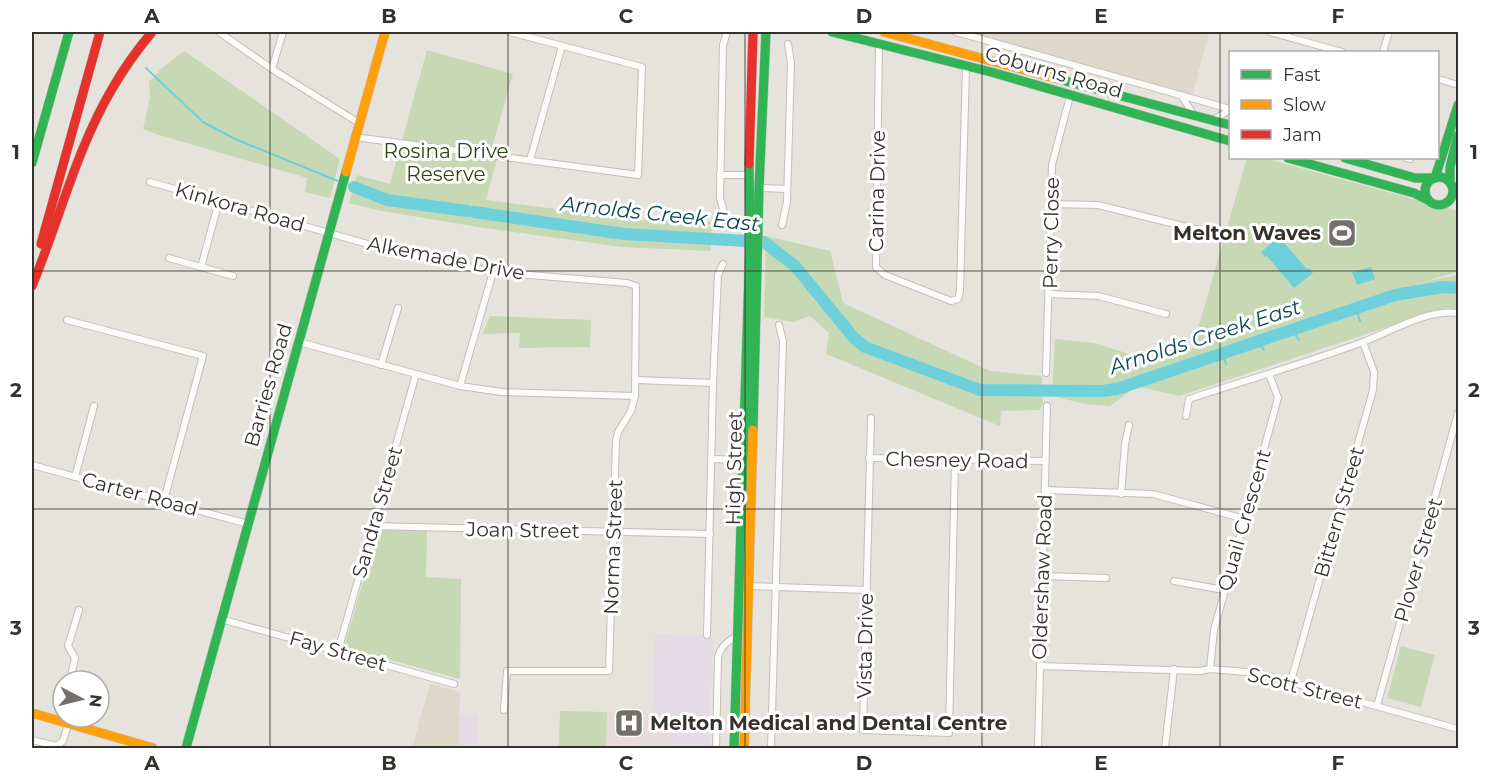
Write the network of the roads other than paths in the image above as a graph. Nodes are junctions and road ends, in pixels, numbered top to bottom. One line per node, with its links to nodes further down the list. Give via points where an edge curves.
1 (69, 32): 43 (main road)
2 (100, 32): 65 (main road)
3 (152, 32): 66 (main road, via 120,75 93,124)
4 (219, 32): 24 (street)
5 (283, 32): 24 (street)
6 (385, 32): 35 (main road, Barries Road)
7 (510, 32): 18 (street)
8 (727, 32): 44 (street, via 723,45)
9 (753, 32): 45 (main road, High Street)
10 (766, 32): 46 (main road, High Street)
11 (832, 32): 16 (main road, Coburns Road)
12 (885, 32): 22 (main road, Coburns Road)
13 (956, 32): 19 (street, Coburns Road)
14 (1270, 32): 20 (street)
15 (1389, 32): 21 (street)
16 (879, 43): 23 (main road, Coburns Road); 23 (street, Carina Drive, via 876,267 885,275 951,301 958,299 960,292)
17 (788, 44): 51 (street, via 791,63)
18 (562, 46): 42 (street); 42 (street, via 642,67 638,175)
19 (1019, 50): 22 (street, Coburns Road); 28 (street, Coburns Road)
20 (1338, 51)
21 (1383, 51)
22 (1013, 65): 26 (main road, Coburns Road)
23 (966, 66): 29 (main road, Coburns Road)
24 (272, 69): 35 (street)
25 (1439, 80): 27 (street)
26 (1074, 82): 29 (main road); 33 (main road, Coburns Road)
27 (1458, 85)
28 (1181, 95): 31 (street, Coburns Road); 33 (street)
29 (1070, 96): 39 (main road, Coburns Road); 55 (street, Perry Close, via 1053,155)
30 (1458, 105): 47 (main road)
31 (1229, 109)
32 (1229, 110): 34 (street, Coburns Road)
33 (1193, 115): 34 (main road, Coburns Road)
34 (1212, 120): 36 (main road, Coburns Road)
35 (359, 123): 38 (main road, Barries Road)
36 (1229, 125)
37 (1458, 135): 49 (main road, via 1450,167)
38 (355, 137): 42 (street); 58 (main road, Barries Road)
39 (1229, 141)
40 (1292, 159): 52 (main road)
41 (1349, 159): 47 (main road, via 1415,177)
42 (530, 160)
43 (32, 163)
44 (720, 175): 45 (street); 56 (street)
45 (749, 175): 46 (main road); 50 (main road, High Street)
46 (759, 175): 50 (main road, High Street)
47 (1435, 178): 49 (main road, via 1443,178); 52 (main road, via 1425,188)
48 (150, 182): 53 (street, Kinkora Road)
49 (1453, 186): 54 (main road)
50 (754, 188): 51 (street); 92 (main road, High Street)
51 (787, 189): 57 (street)
52 (1428, 200): 54 (main road, via 1437,205)
53 (219, 201): 58 (street, Kinkora Road); 62 (street)
54 (1454, 202)
55 (1050, 204): 59 (street, via 1098,205); 68 (street, Perry Close)
56 (724, 216)
57 (782, 225)
58 (329, 232): 63 (street, Alkemade Drive, via 399,253); 74 (main road, Barries Road)
59 (1219, 235)
60 (169, 258): 62 (street)
61 (723, 264): 81 (street, High Street, via 718,275)
62 (201, 267): 64 (street)
63 (493, 272): 67 (street, Alkemade Drive); 82 (street)
64 (233, 276)
65 (32, 277)
66 (32, 286)
67 (636, 286): 80 (street, Norma Street)
68 (1050, 294): 71 (street, via 1099,296); 77 (street, Perry Close)
69 (398, 308): 76 (street)
70 (1458, 313): 75 (street, via 1444,312)
71 (1166, 314)
72 (67, 320): 99 (street, via 203,356)
73 (779, 325): 109 (street, via 783,341)
74 (299, 342): 76 (street); 101 (main road, Barries Road)
75 (1363, 342): 79 (street); 121 (street, Bittern Street, via 1374,372 1373,390)
76 (381, 364): 78 (street)
77 (1046, 373)
78 (416, 374): 82 (street); 102 (street, Sandra Street)
79 (1269, 374): 87 (street, via 1189,399); 100 (street, Quail Crescent, via 1278,398)
80 (636, 380): 81 (street); 83 (street, Norma Street)
81 (713, 383): 91 (street, High Street)
82 (460, 386): 83 (street, via 502,392)
83 (635, 396): 103 (street, Norma Street, via 616,441)
84 (94, 406): 96 (street)
85 (1047, 406): 94 (street, Oldershaw Road)
86 (1458, 413): 123 (street, Plover Street)
87 (1186, 416)
88 (871, 418): 90 (street, Vista Drive)
89 (1129, 425): 98 (street)
90 (869, 458): 93 (street, Chesney Road); 110 (street, Vista Drive)
91 (712, 459): 92 (street, High Street); 104 (street, High Street)
92 (747, 459): 108 (main road, High Street)
93 (955, 460): 94 (street, Chesney Road); 110 (street, Vista Drive, via 949,734 863,730)
94 (1045, 461): 97 (street, Oldershaw Road)
95 (32, 465): 96 (street, Carter Road)
96 (75, 477): 99 (street, Carter Road)
97 (1045, 490): 98 (street); 105 (street, Oldershaw Road)
98 (1121, 494): 100 (street, via 1153,494)
99 (164, 500): 101 (street, Carter Road)
100 (1245, 519): 111 (street, Quail Crescent)
101 (248, 524): 113 (main road, Barries Road)
102 (373, 526): 103 (street, Joan Street); 116 (street, Sandra Street)
103 (613, 532): 104 (street, Joan Street); 124 (street, Norma Street, via 609,671 507,671)
104 (710, 534): 114 (street, High Street)
105 (1043, 576): 106 (street); 117 (street, Oldershaw Road)
106 (1106, 578)
107 (1174, 581): 111 (street)
108 (745, 586): 109 (street); 115 (main road, High Street); 135 (main road, High Street)
109 (777, 587): 110 (street); 136 (street)
110 (867, 590)
111 (1224, 590): 120 (street, Quail Crescent)
112 (78, 610): 118 (street, via 68,646 75,658)
113 (221, 619): 116 (street, Fay Street); 132 (main road, Barries Road)
114 (707, 635)
115 (737, 636): 133 (street, via 726,642 718,657); 134 (main road, High Street)
116 (338, 651): 122 (street, Fay Street)
117 (1040, 666): 119 (street, Scott Street); 137 (street, Oldershaw Road)
118 (73, 669)
119 (1174, 669): 120 (street, Scott Street); 138 (street)
120 (1210, 669): 121 (street, Scott Street, via 1258,673)
121 (1291, 681): 123 (street, Scott Street)
122 (454, 684)
123 (1377, 706): 129 (street, Scott Street)
124 (504, 710)
125 (32, 713): 126 (main road)
126 (51, 717)
127 (64, 729): 130 (street, via 63,741 56,746)
128 (93, 729): 131 (main road)
129 (1458, 729)
130 (32, 740)
131 (153, 748)
132 (186, 748)
133 (716, 748)
134 (734, 748)
135 (744, 748)
136 (771, 748)
137 (1038, 748)
138 (1165, 748)

